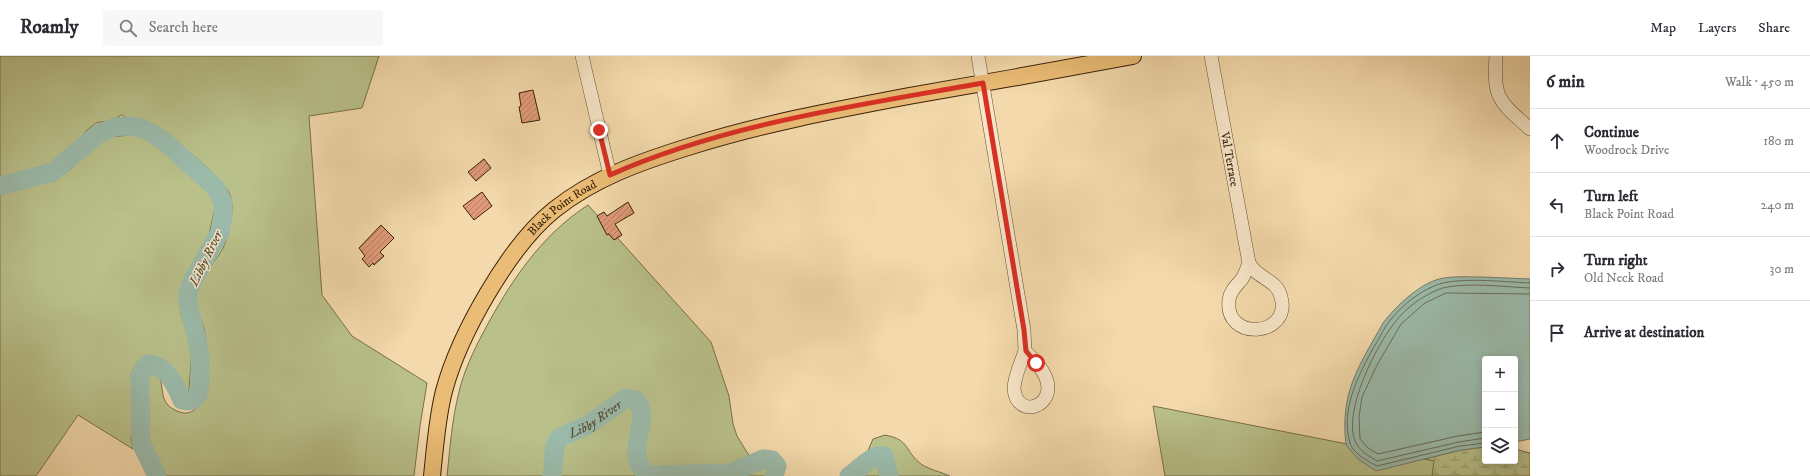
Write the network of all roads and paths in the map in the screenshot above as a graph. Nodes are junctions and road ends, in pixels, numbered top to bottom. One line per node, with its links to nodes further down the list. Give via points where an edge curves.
1 (582, 56): 8 (street)
2 (978, 56): 6 (street)
3 (1133, 56): 6 (main road, Black Point Road)
4 (1211, 56): 9 (street, Val Terrace)
5 (1496, 56): 7 (street, via 1495,86 1499,98)
6 (983, 83): 8 (main road, Black Point Road, via 860,105 749,129 648,160); 10 (street)
7 (1530, 129)
8 (610, 175): 11 (main road, Black Point Road, via 577,194 548,216 519,248 483,302 446,382 439,415)
9 (1249, 263): 9 (street, via 1242,279 1232,292 1229,306 1234,320 1251,330 1261,330 1277,319 1282,301 1277,287 1257,274)
10 (1026, 351)
11 (432, 476)

